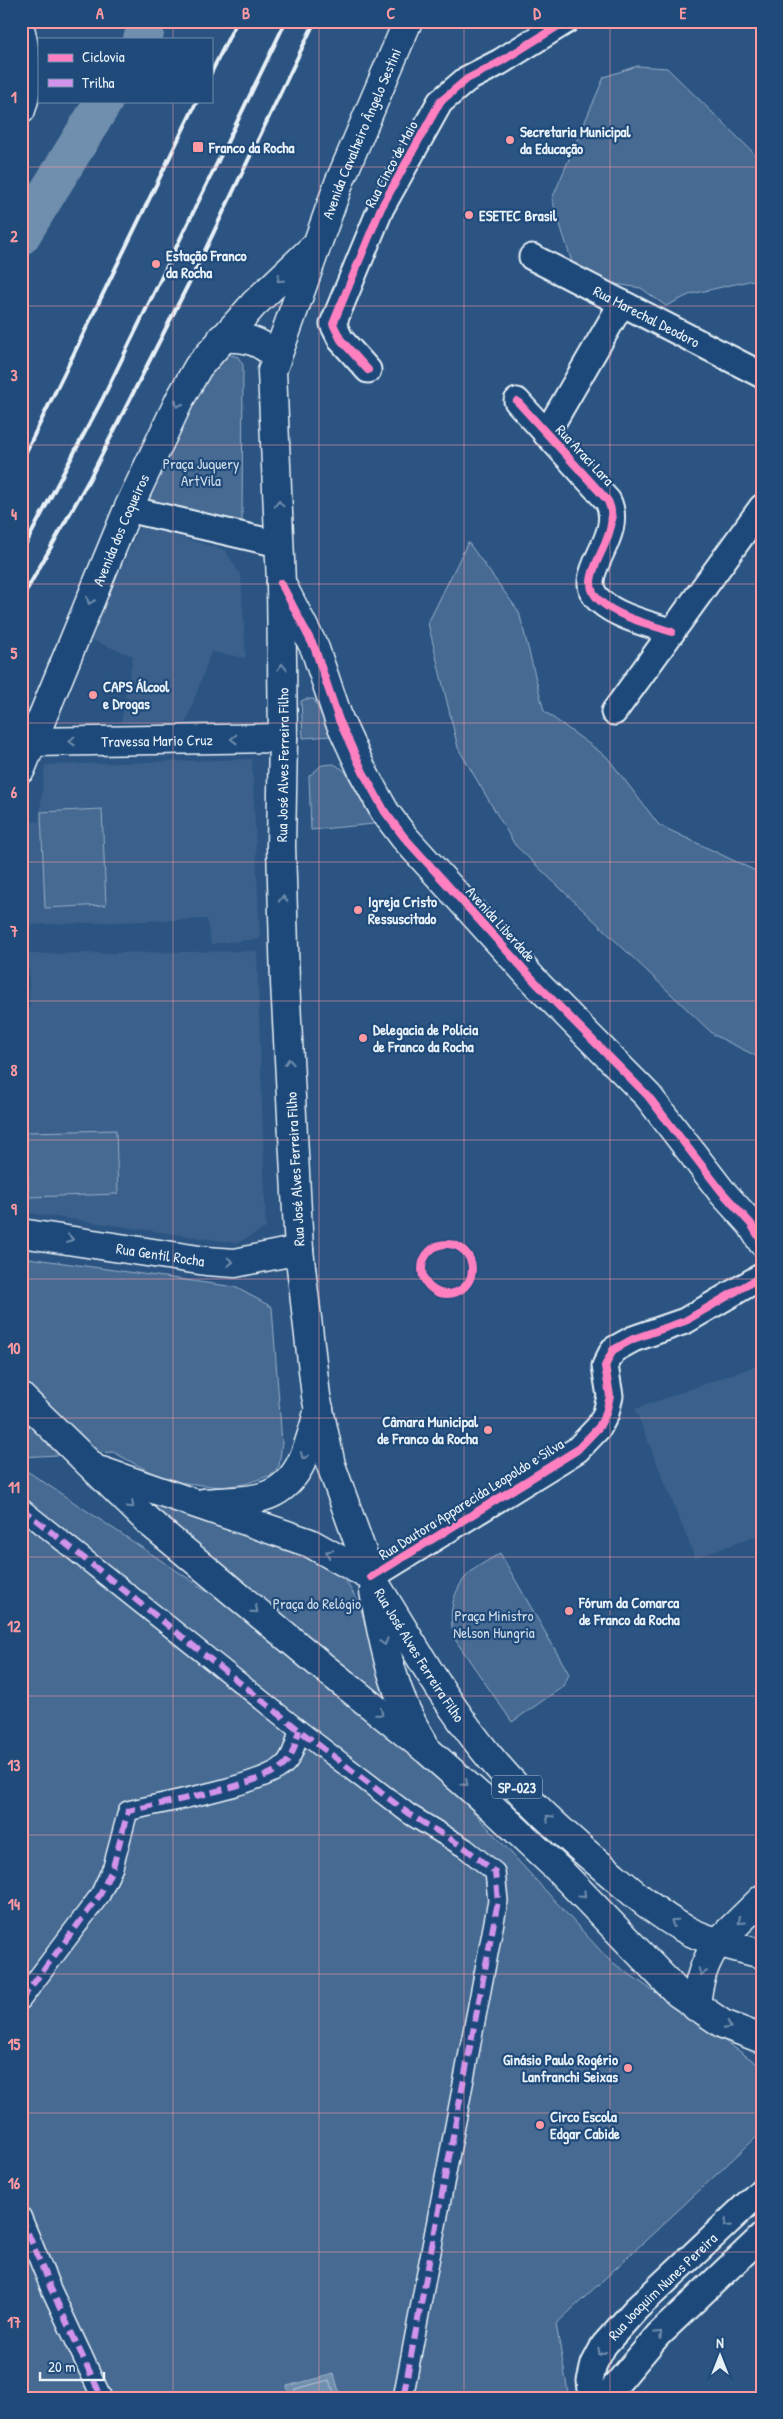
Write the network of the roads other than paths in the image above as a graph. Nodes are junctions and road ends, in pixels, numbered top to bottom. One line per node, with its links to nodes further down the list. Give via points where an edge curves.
1 (408, 21): 5 (main road, Avenida Cavalheiro Ângelo Sestini)
2 (566, 21): 10 (street, Rua Cinco de Maio, via 467,79 440,102 381,208 333,324 342,340)
3 (21, 32): 4 (main road, via 28,73)
4 (21, 110)
5 (315, 246): 8 (main road, Avenida dos Coqueiros, one-way to 8); 9 (main road, Rua José Alves Ferreira Filho / SP-023)
6 (532, 256): 7 (street, Rua Marechal Deodoro)
7 (622, 302): 11 (street, Rua Marechal Deodoro); 13 (street)
8 (222, 338): 9 (main road, via 252,339); 15 (main road, Avenida dos Coqueiros, one-way to 15, via 198,367 180,399)
9 (276, 356): 16 (main road, Rua José Alves Ferreira Filho / SP-023, one-way to 9, via 272,393)
10 (368, 370)
11 (762, 375)
12 (516, 401): 13 (street, Rua Araci Lara)
13 (546, 434): 18 (street, Rua Araci Lara, via 608,500 611,508 613,521 592,574 592,592 611,609)
14 (762, 507): 18 (street)
15 (128, 509): 16 (street); 21 (main road, Avenida dos Coqueiros, one-way to 21)
16 (279, 544): 17 (main road, Rua José Alves Ferreira Filho / SP-023)
17 (281, 583): 20 (main road, Rua José Alves Ferreira Filho / SP-023, one-way to 17); 24 (main road, Avenida Liberdade, via 315,649 339,720 385,812 538,985 648,1096)
18 (672, 632): 19 (street)
19 (614, 712)
20 (283, 738): 21 (main road, Travessa Mario Cruz, one-way to 21); 25 (main road, Rua José Alves Ferreira Filho / SP-023, one-way to 20, via 281,846)
21 (31, 742): 22 (main road, Avenida dos Coqueiros)
22 (21, 769)
23 (21, 1233): 25 (main road, Rua Gentil Rocha, one-way to 25, via 235,1263)
24 (762, 1242)
25 (299, 1250): 28 (main road, Rua José Alves Ferreira Filho / SP-023)
26 (762, 1276): 32 (street, Rua Doutora Apparecida Leopoldo e Silva, via 685,1321 633,1339 613,1350 605,1366 610,1396 606,1413 599,1427 578,1450)
27 (21, 1397): 29 (main road, SP-023)
28 (320, 1410): 30 (main road, one-way to 30, via 304,1458 295,1475 280,1488 263,1497); 32 (main road, Rua José Alves Ferreira Filho / SP-023, via 331,1465)
29 (97, 1470): 30 (main road, SP-023); 34 (main road, SP-023, one-way to 34, via 148,1521)
30 (195, 1504): 32 (main road, SP-023, one-way to 30, via 310,1543)
31 (21, 1508): 33 (street)
32 (371, 1577): 34 (main road, one-way to 34, via 381,1634 393,1673 412,1725); 36 (main road, Rua José Alves Ferreira Filho / SP-023, one-way to 32, via 684,1929 651,1908 525,1795 487,1754 454,1709)
33 (299, 1730): 38 (street, via 291,1755 274,1772 229,1788 128,1812 113,1867 100,1895); 45 (street, via 409,1814 465,1848 496,1872 498,1901)
34 (428, 1751): 39 (main road, SP-023, one-way to 39, via 559,1870 678,1993)
35 (762, 1899): 36 (main road, one-way to 36)
36 (718, 1942): 37 (main road, SP-023); 39 (main road, one-way to 39, via 700,1975)
37 (762, 1954)
38 (21, 2000)
39 (696, 2007): 40 (main road, SP-023, one-way to 40, via 723,2024)
40 (762, 2039)
41 (762, 2190): 46 (street, Rua Joaquim Nunes Pereira, one-way to 46, via 636,2309 604,2345 590,2381)
42 (21, 2216): 44 (street)
43 (762, 2236): 47 (street, Rua Joaquim Nunes Pereira, one-way to 43, via 639,2354)
44 (102, 2398)
45 (403, 2398)
46 (592, 2398)
47 (605, 2398)

